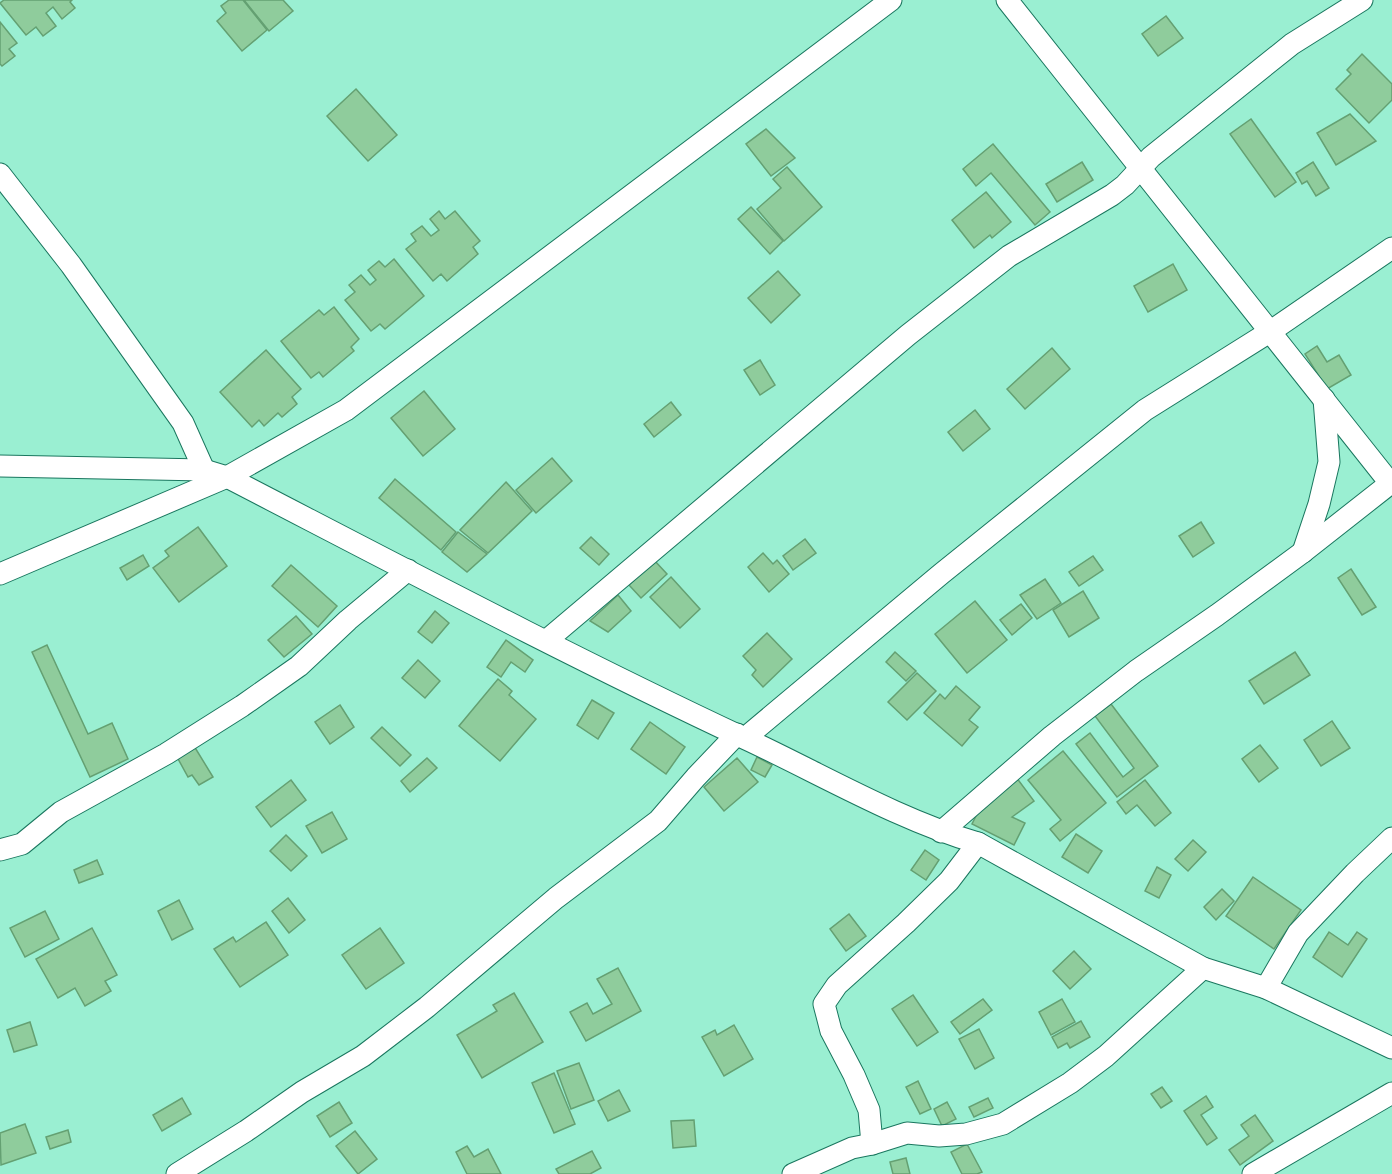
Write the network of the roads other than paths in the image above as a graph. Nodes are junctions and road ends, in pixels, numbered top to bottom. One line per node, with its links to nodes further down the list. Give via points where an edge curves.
1 (891, 0): 11 (street, via 346,411)
2 (1007, 0): 4 (street)
3 (1362, 0): 4 (street, via 1292,44)
4 (1141, 168): 7 (street); 16 (street, via 1112,195 1009,256 908,334)
5 (0, 174): 10 (street, via 71,265 183,423)
6 (1392, 248): 7 (street)
7 (1271, 331): 8 (street); 17 (street, via 1145,410)
8 (1324, 399): 12 (street); 13 (street, via 1329,462)
9 (0, 466): 10 (street)
10 (204, 470): 11 (street)
11 (226, 477): 14 (street); 15 (street)
12 (1391, 482): 13 (street)
13 (1304, 552): 18 (street, via 1136,671 1061,729)
14 (408, 570): 16 (street); 21 (street, via 299,666 242,706 166,754 61,812 22,844)
15 (0, 574)
16 (547, 640): 17 (street)
17 (741, 736): 18 (street); 27 (street, via 696,777 658,821 556,898 427,1007 363,1056)
18 (941, 832): 20 (street)
19 (1392, 838): 23 (street, via 1298,933)
20 (978, 843): 22 (street); 26 (street, via 949,881 837,985 824,1004 831,1031 869,1110)
21 (0, 850)
22 (1203, 968): 23 (street); 26 (street, via 1106,1056 1003,1124 966,1134 906,1133)
23 (1266, 988): 24 (street)
24 (1392, 1048)
25 (1392, 1093): 29 (street)
26 (872, 1144): 28 (street, via 852,1148)
27 (177, 1174)
28 (794, 1174)
29 (1252, 1174)

